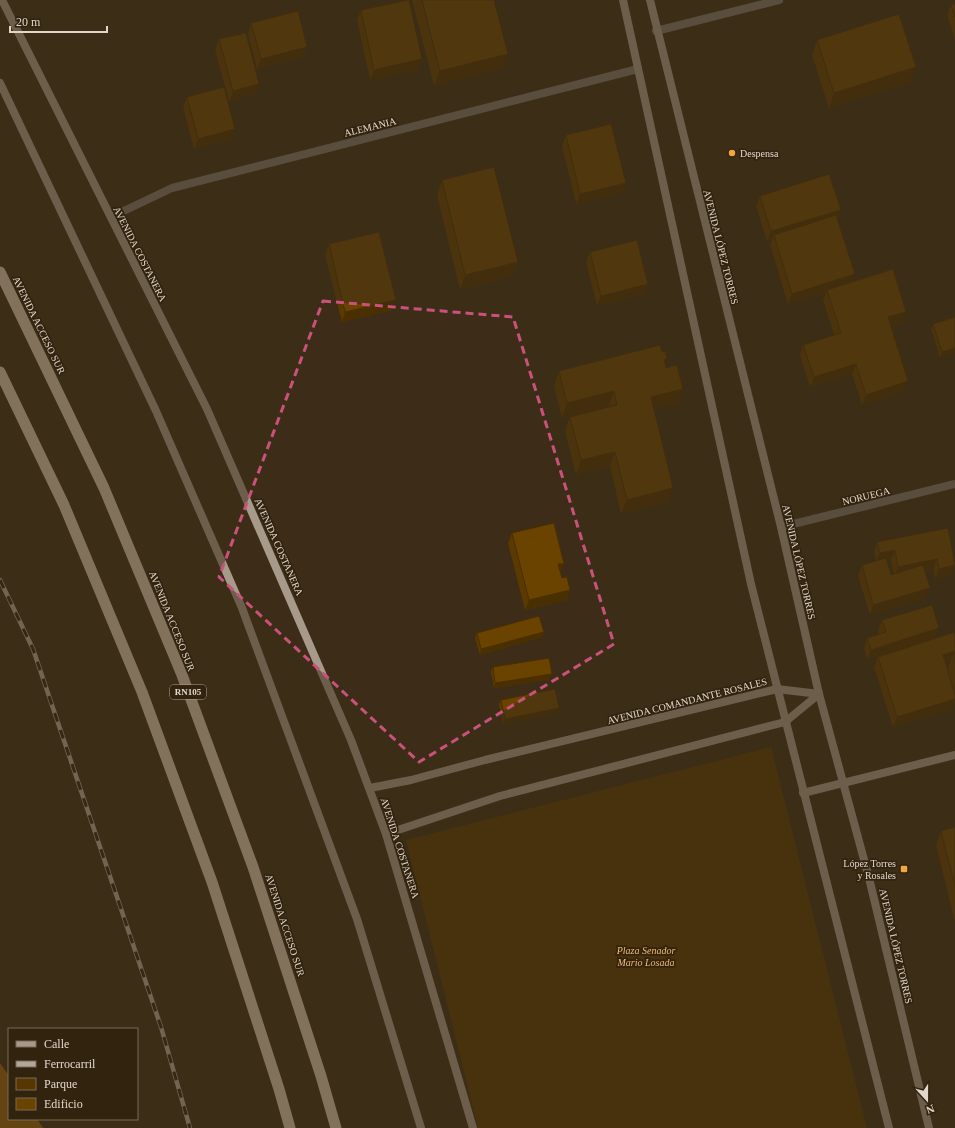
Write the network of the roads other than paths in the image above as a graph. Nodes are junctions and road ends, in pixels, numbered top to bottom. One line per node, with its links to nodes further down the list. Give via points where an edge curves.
1 (2, 0): 8 (main road, AVENIDA COSTANERA)
2 (623, 0): 6 (main road)
3 (650, 0): 5 (main road, AVENIDA LÓPEZ TORRES)
4 (778, 0): 5 (street)
5 (656, 31): 12 (main road, AVENIDA LÓPEZ TORRES)
6 (638, 69): 8 (street, ALEMANIA, via 172,188); 13 (main road, via 751,584)
7 (0, 83): 23 (main road, via 156,411 242,608 357,919)
8 (110, 217): 18 (main road, AVENIDA COSTANERA, via 207,409)
9 (0, 272): 22 (highway, AVENIDA ACCESO SUR / RN105, via 104,488 182,675 253,867)
10 (0, 372): 21 (highway, via 64,505 142,692 212,882)
11 (955, 484): 12 (street, NORUEGA)
12 (781, 527): 14 (main road, AVENIDA LÓPEZ TORRES)
13 (777, 689): 14 (main road, AVENIDA COMANDANTE ROSALES); 15 (main road); 18 (main road, AVENIDA COMANDANTE ROSALES)
14 (819, 694): 15 (main road); 17 (main road, AVENIDA LÓPEZ TORRES)
15 (785, 722): 19 (main road); 20 (main road, via 500,796)
16 (955, 755): 17 (main road)
17 (842, 783): 19 (main road); 26 (main road, AVENIDA LÓPEZ TORRES, via 869,878)
18 (370, 788): 20 (main road, AVENIDA COSTANERA)
19 (803, 793): 25 (main road)
20 (386, 834): 24 (main road, AVENIDA COSTANERA)
21 (290, 1128)
22 (336, 1128)
23 (421, 1128)
24 (473, 1128)
25 (889, 1128)
26 (929, 1128)

